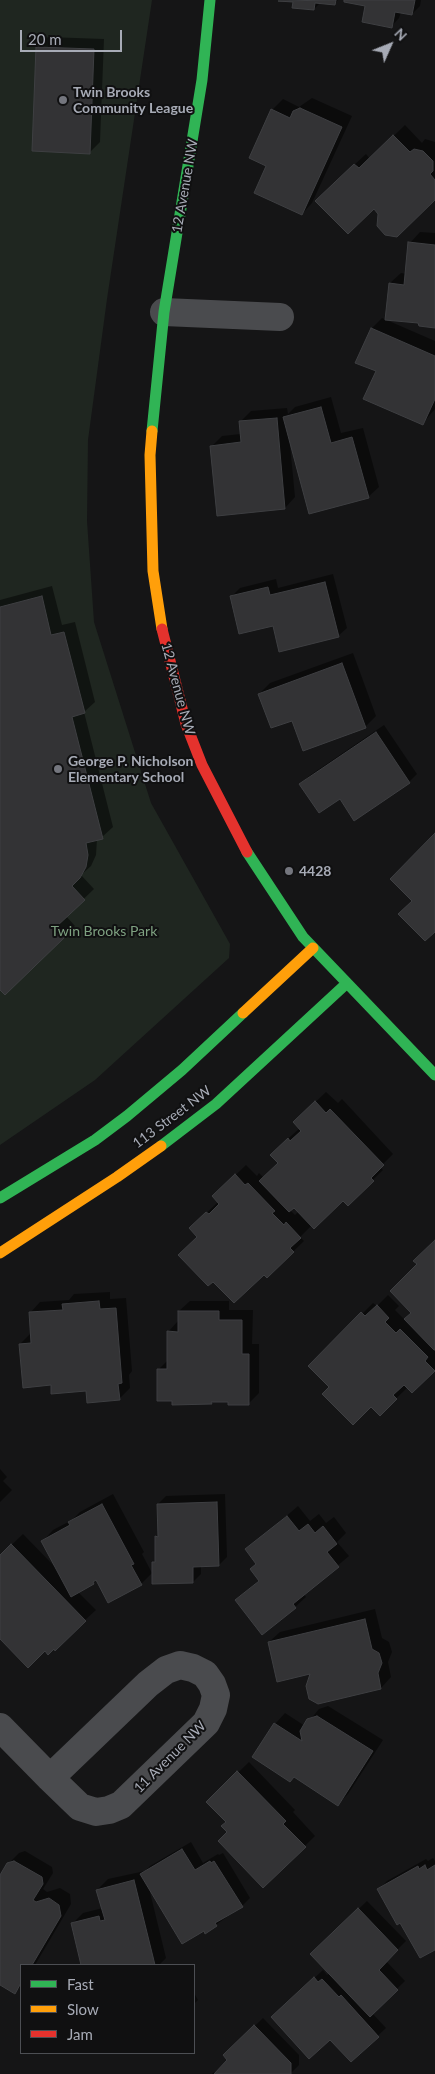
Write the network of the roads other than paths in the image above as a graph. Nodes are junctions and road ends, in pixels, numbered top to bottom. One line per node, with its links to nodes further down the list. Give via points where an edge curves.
1 (210, 0): 2 (street, 12 Avenue NW, via 202,80)
2 (164, 312): 3 (street); 4 (street, 12 Avenue NW, via 150,455 152,571 170,663 186,724 225,813 271,892)
3 (280, 318)
4 (313, 948): 5 (street, 12 Avenue NW); 7 (street, 113 Street NW, via 182,1070 127,1116 95,1140)
5 (346, 984): 6 (street, 12 Avenue NW); 8 (street, 113 Street NW, via 189,1126)
6 (435, 1075)
7 (0, 1198)
8 (0, 1253)
9 (0, 1727): 10 (street, 11 Avenue NW)
10 (50, 1778): 10 (street, 11 Avenue NW, via 80,1806 96,1812 121,1805 206,1723 214,1709 216,1694 212,1684 205,1674 193,1668 180,1666 166,1670)

